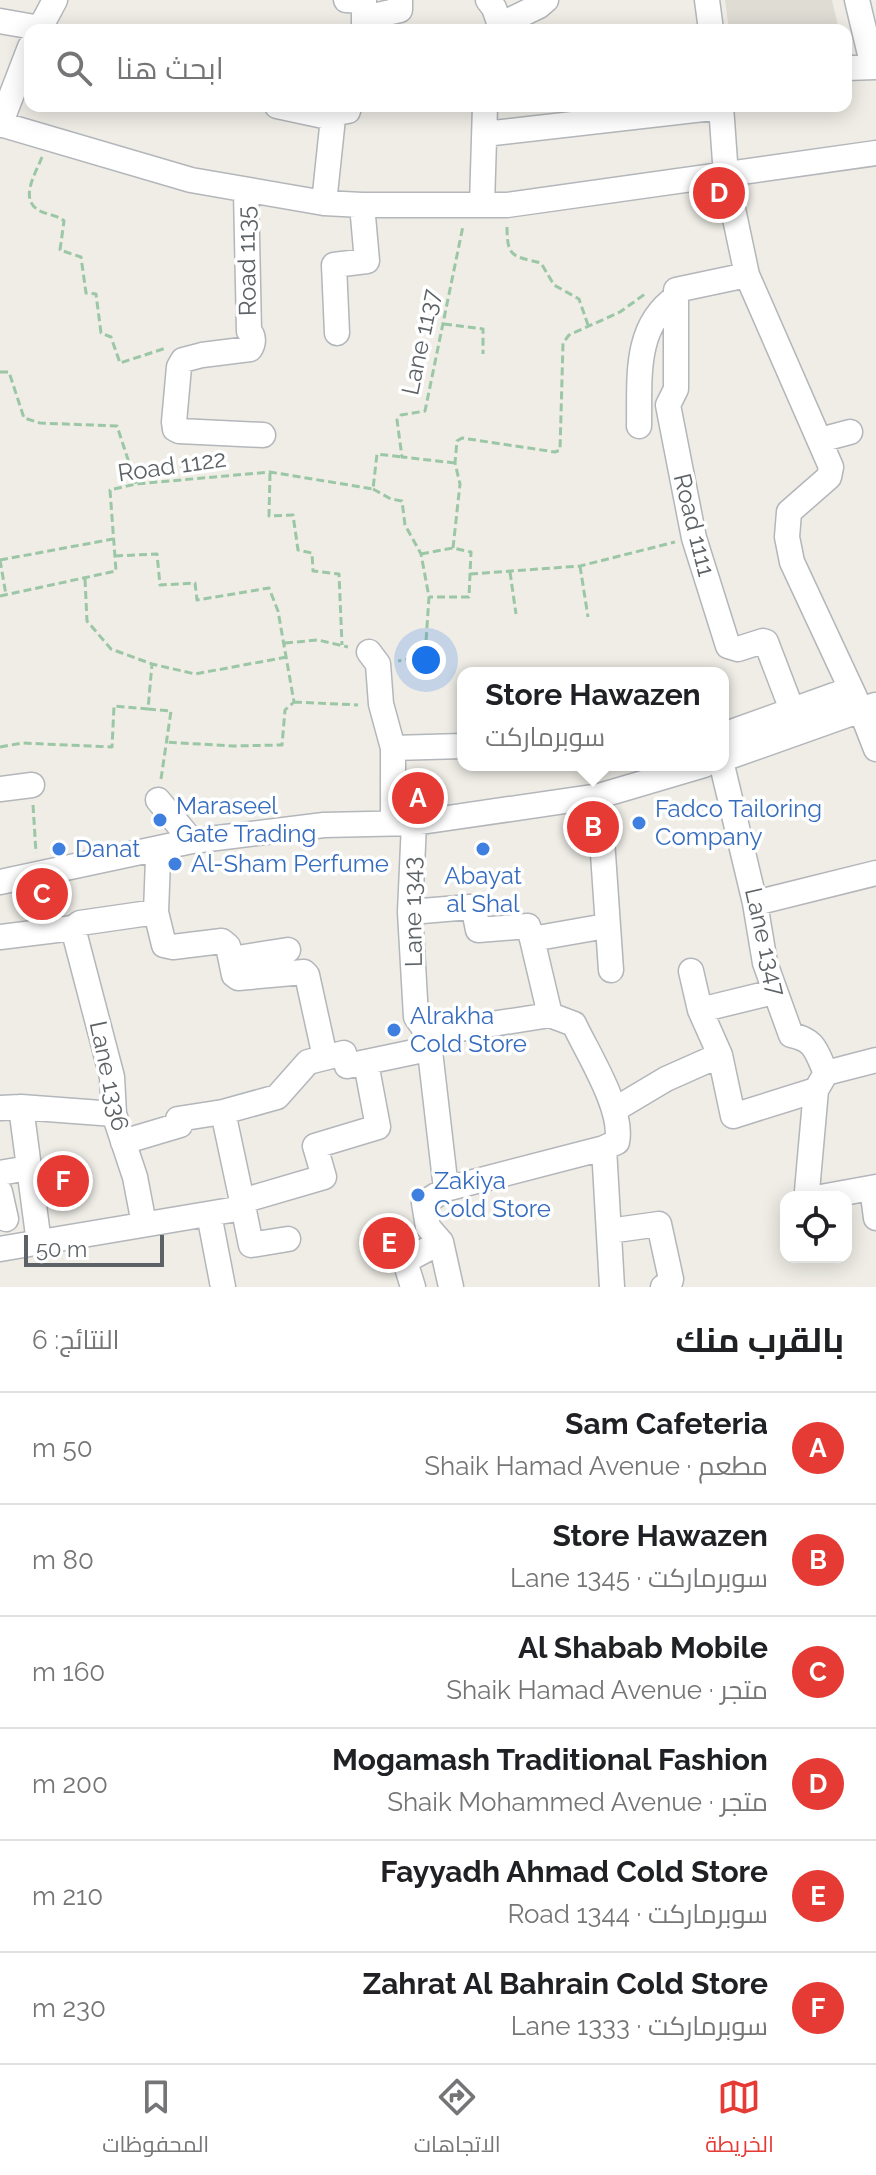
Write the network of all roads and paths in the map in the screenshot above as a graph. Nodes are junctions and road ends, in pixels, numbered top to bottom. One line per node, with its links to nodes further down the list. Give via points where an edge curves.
1 (55, 0): 9 (street)
2 (346, 0): 10 (street, via 364,1)
3 (400, 0): 10 (street, via 400,10)
4 (488, 0): 11 (street)
5 (546, 0): 12 (street)
6 (707, 0): 13 (street)
7 (857, 0): 16 (street)
8 (0, 21): 14 (street)
9 (43, 24)
10 (364, 24)
11 (498, 24)
12 (506, 24)
13 (710, 24)
14 (24, 37)
15 (24, 65): 22 (street)
16 (875, 67): 17 (street)
17 (852, 68)
18 (341, 112): 28 (street)
19 (485, 112): 23 (street)
20 (670, 112): 23 (street)
21 (721, 112): 26 (street)
22 (0, 124): 24 (street)
23 (485, 134): 31 (street)
24 (49, 138): 27 (street); 38 (path, via 28,194 30,202 64,221 60,250 81,257 86,293 96,294 101,333 111,337)
25 (876, 153): 26 (street)
26 (726, 176): 30 (street); 32 (street)
27 (246, 191): 28 (street); 42 (street, Road 1135, via 250,349 183,360 174,422 179,431)
28 (324, 203): 29 (street)
29 (362, 205): 31 (street); 36 (street, via 367,261 334,265)
30 (507, 205): 31 (street); 35 (path, via 507,248 512,255 541,263 554,285 579,299)
31 (474, 206): 34 (path, Lane 1137)
32 (747, 275): 33 (street); 43 (street)
33 (676, 293): 35 (path, via 653,289); 40 (street, via 650,326 642,347); 49 (street, Road 1111, via 676,389 668,405)
34 (444, 324): 37 (path, via 483,329); 44 (path, Lane 1137, via 425,411 397,420)
35 (589, 328): 45 (path, via 563,343 560,450 462,438 457,441)
36 (337, 333)
37 (483, 354)
38 (120, 363)
39 (0, 372): 47 (path, via 9,372 24,418 117,426)
40 (639, 426)
41 (850, 432): 43 (street)
42 (263, 435)
43 (820, 440): 69 (street, via 831,467 829,477 789,512 787,537 792,562)
44 (402, 457): 45 (path); 48 (path, via 377,454)
45 (455, 463): 51 (path, via 460,484)
46 (270, 472): 47 (path, Road 1122); 48 (path, Road 1122); 65 (path, via 269,516 293,515 298,550 312,553 313,571 339,574)
47 (136, 484): 50 (path, Road 1122, via 110,490)
48 (373, 489): 52 (path, via 402,501 405,525)
49 (694, 538): 55 (path); 73 (street, Road 1111, via 728,646 738,649 766,642)
50 (113, 539): 53 (path, Road 1122); 54 (path)
51 (453, 548): 52 (path); 57 (path, via 471,552)
52 (421, 554): 61 (path)
53 (115, 556): 58 (path, Road 1122, via 116,571); 64 (path, via 157,554 160,585 195,583 197,600 269,588)
54 (0, 560): 59 (path)
55 (580, 566): 56 (path); 63 (path)
56 (510, 572): 57 (path); 62 (path)
57 (470, 574): 61 (path, via 469,597)
58 (85, 577): 59 (path); 68 (path, via 87,621 111,649)
59 (6, 595): 60 (path)
60 (0, 596)
61 (429, 597): 67 (path, via 425,656)
62 (516, 614)
63 (588, 617)
64 (285, 643): 65 (path, via 318,640); 66 (path)
65 (342, 645): 67 (path)
66 (287, 657): 68 (path, via 195,674); 70 (path)
67 (373, 658): 71 (street, Lane 1343)
68 (152, 664): 72 (path)
69 (863, 701): 73 (street); 79 (street); 80 (street)
70 (294, 702): 71 (path); 75 (path, via 285,710 282,745)
71 (381, 704): 78 (street, Lane 1343)
72 (148, 709): 75 (path, via 171,711); 77 (path, via 114,706 112,747)
73 (792, 710): 74 (street)
74 (729, 733)
75 (165, 742): 86 (path)
76 (457, 746): 78 (street)
77 (0, 747)
78 (393, 748): 87 (street, Lane 1343)
79 (876, 749)
80 (729, 757)
81 (723, 771): 93 (street, Lane 1347)
82 (653, 774): 85 (street)
83 (32, 785): 84 (street); 91 (path)
84 (0, 789)
85 (599, 796): 87 (street); 96 (street)
86 (158, 800): 88 (street)
87 (404, 822): 88 (street, via 324,825); 95 (street, Lane 1343)
88 (192, 841): 91 (street)
89 (158, 859): 94 (street)
90 (876, 873): 93 (street)
91 (37, 874): 92 (street)
92 (0, 882)
93 (755, 903): 104 (street, Lane 1347)
94 (156, 912): 97 (street); 101 (street, via 164,945 222,941)
95 (410, 912): 99 (street, via 470,907 478,930 528,926); 107 (street, Lane 1343, via 416,1017)
96 (606, 926): 99 (street); 102 (street)
97 (73, 928): 98 (street); 116 (street, Lane 1336, via 112,1077)
98 (0, 937)
99 (532, 939): 106 (street)
100 (288, 950): 101 (street)
101 (231, 959): 109 (street, via 238,978 301,971 307,975)
102 (611, 970)
103 (691, 971): 105 (street)
104 (774, 992): 105 (street); 112 (street, Lane 1347, via 791,1035 814,1045)
105 (700, 1010): 108 (street)
106 (550, 1015): 107 (street); 114 (street, via 574,1024)
107 (428, 1041): 111 (street); 122 (street, Lane 1343)
108 (720, 1055): 112 (street, via 733,1116); 114 (street)
109 (325, 1057): 111 (street, via 344,1053 347,1066); 115 (street, via 308,1062 277,1097)
110 (876, 1060): 112 (street)
111 (366, 1063): 126 (street, via 378,1127 315,1146 324,1177)
112 (821, 1082): 123 (street)
113 (10, 1108): 116 (street); 119 (street)
114 (614, 1110): 118 (street)
115 (223, 1112): 117 (street, via 178,1119 180,1125); 126 (street)
116 (114, 1114): 117 (street, Lane 1336)
117 (123, 1142): 130 (street, Lane 1336)
118 (611, 1144): 122 (street); 131 (street)
119 (28, 1168): 120 (street); 134 (street)
120 (0, 1173)
121 (874, 1187): 124 (street); 128 (street)
122 (446, 1189): 132 (street, via 424,1203)
123 (814, 1191)
124 (847, 1191)
125 (0, 1192): 129 (street)
126 (242, 1204): 127 (street); 133 (street, via 251,1245)
127 (209, 1214): 130 (street); 137 (street)
128 (876, 1218)
129 (6, 1219)
130 (144, 1224): 134 (street)
131 (609, 1231): 139 (street); 140 (street, via 659,1224 671,1279)
132 (434, 1235): 136 (street, via 405,1261); 138 (street)
133 (288, 1239)
134 (39, 1243): 135 (street)
135 (0, 1249)
136 (403, 1283)
137 (223, 1287)
138 (451, 1287)
139 (612, 1287)
140 (663, 1287)

